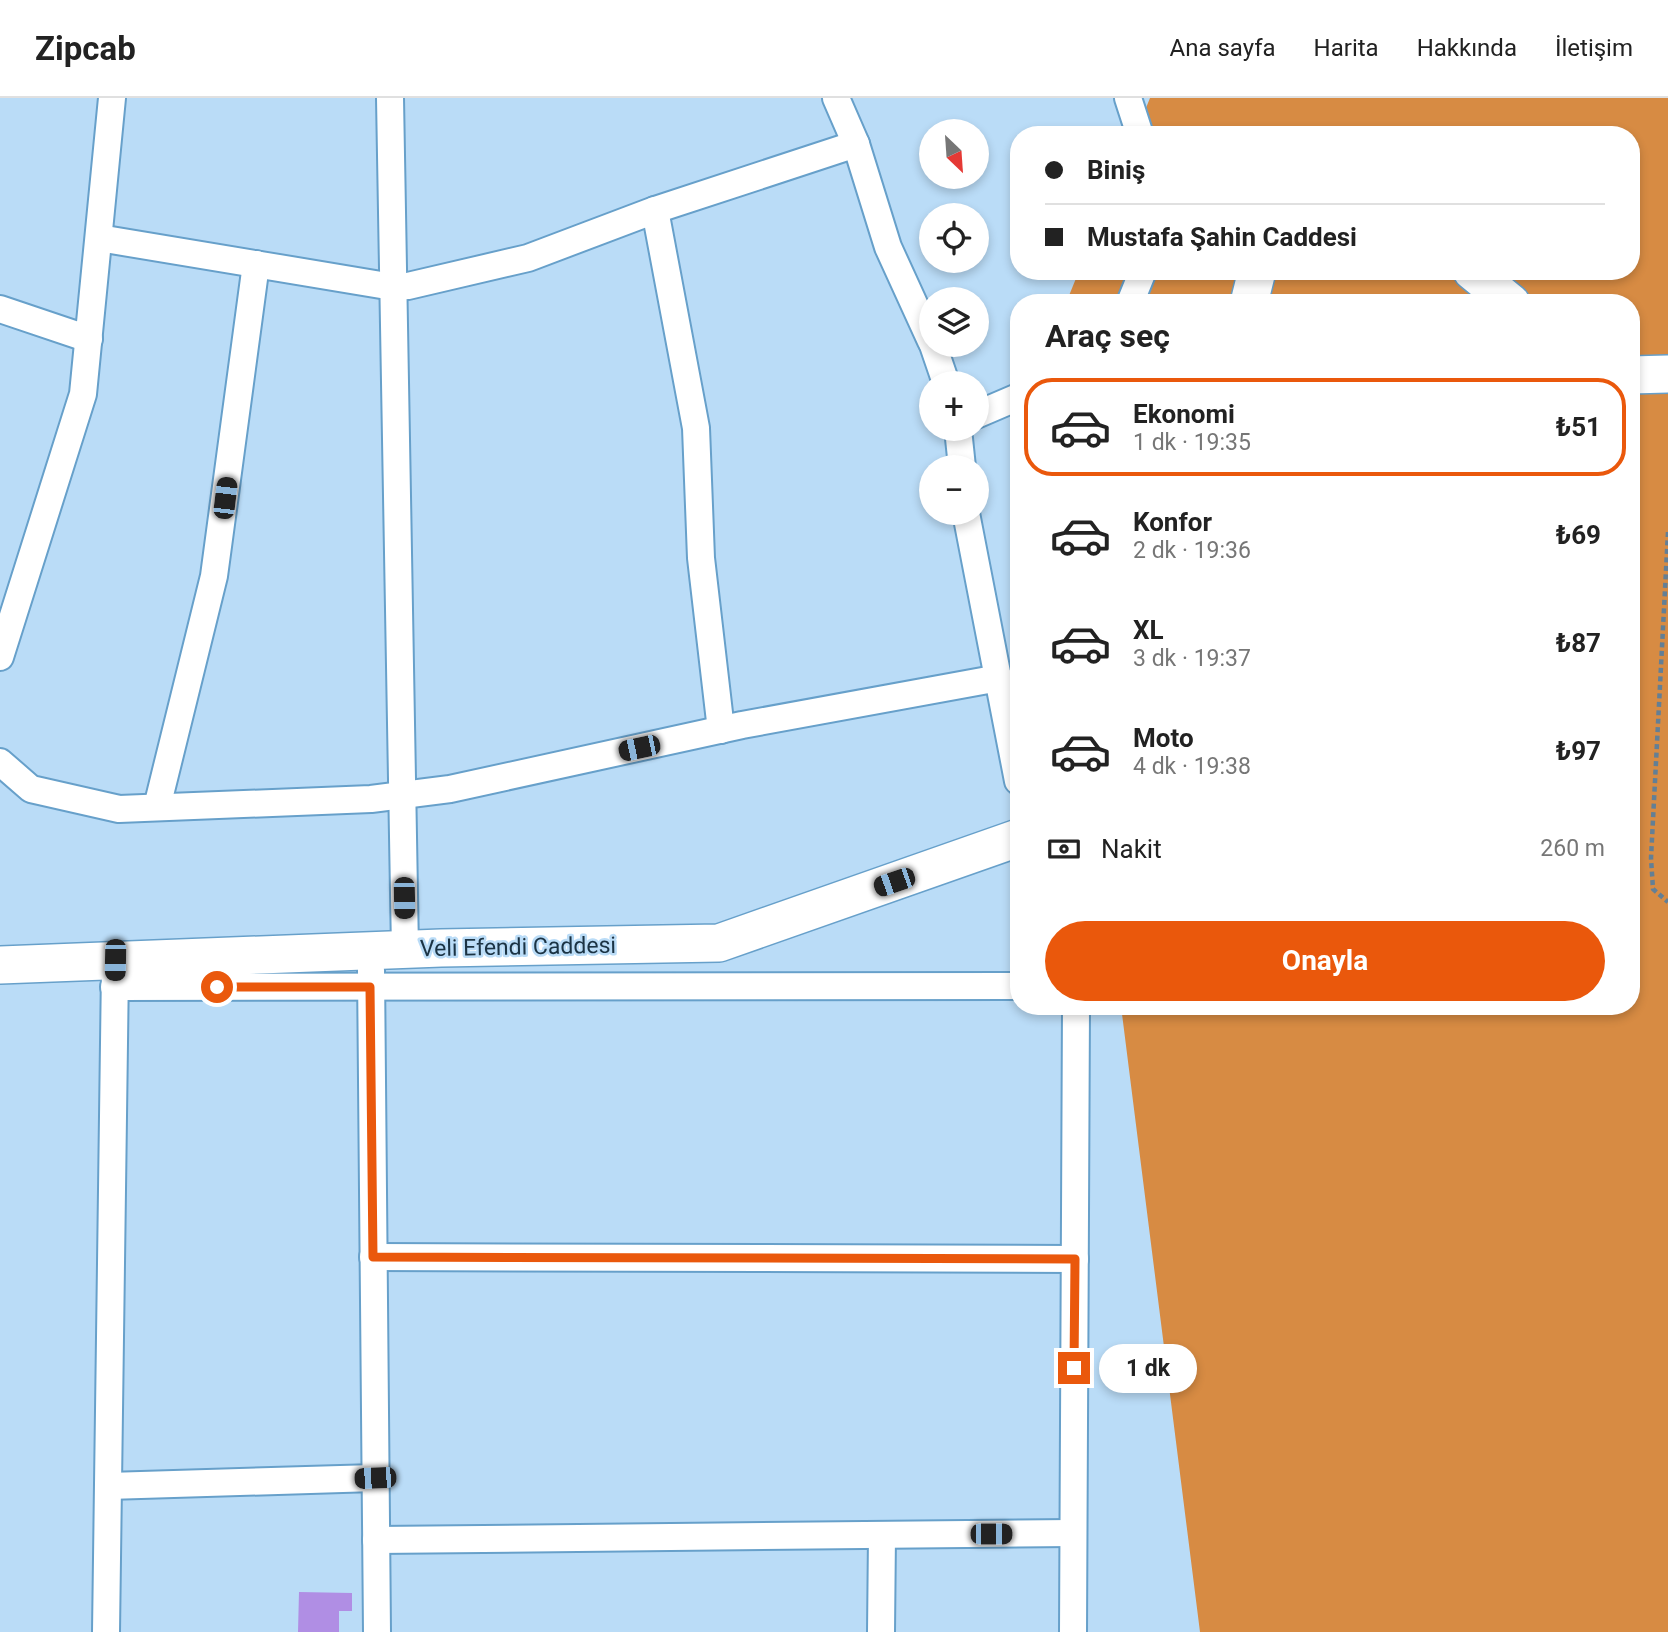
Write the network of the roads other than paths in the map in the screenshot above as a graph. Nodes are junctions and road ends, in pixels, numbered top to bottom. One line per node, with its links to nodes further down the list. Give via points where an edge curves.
1 (112, 98): 8 (street)
2 (390, 98): 11 (street)
3 (836, 98): 6 (street)
4 (1128, 98): 5 (street)
5 (1137, 126)
6 (856, 144): 7 (street); 14 (street, via 888,247)
7 (655, 210): 11 (street, via 527,257); 23 (street, via 696,428 701,558)
8 (99, 238): 9 (street); 15 (street)
9 (256, 264): 11 (street); 27 (street, via 214,576)
10 (1483, 280): 12 (street)
11 (393, 287): 26 (street)
12 (1500, 294)
13 (0, 309): 15 (street)
14 (919, 315)
15 (89, 339): 21 (street, via 83,394)
16 (1668, 374): 17 (street)
17 (1640, 375)
18 (1010, 400): 19 (street)
19 (989, 409)
20 (968, 525): 22 (street)
21 (0, 657)
22 (999, 678): 23 (street); 24 (street)
23 (721, 730): 26 (street, via 450,789)
24 (1010, 738)
25 (0, 762): 27 (street, via 31,789 119,809)
26 (402, 795): 27 (street); 29 (street)
27 (157, 807)
28 (1010, 841): 29 (street, Veli Efendi Caddesi, via 719,943)
29 (389, 950): 31 (street, Veli Efendi Caddesi); 33 (street)
30 (0, 965): 31 (street, Veli Efendi Caddesi)
31 (115, 974): 33 (street); 38 (street)
32 (1010, 986): 33 (street)
33 (370, 987): 35 (street)
34 (1076, 1015): 36 (street)
35 (373, 1257): 36 (street); 37 (street)
36 (1075, 1259): 39 (street)
37 (375, 1478): 38 (street); 41 (street)
38 (108, 1486): 42 (street)
39 (1073, 1534): 40 (street); 45 (street)
40 (882, 1535): 41 (street); 44 (street)
41 (376, 1540): 43 (street)
42 (106, 1632)
43 (377, 1632)
44 (881, 1632)
45 (1073, 1632)

